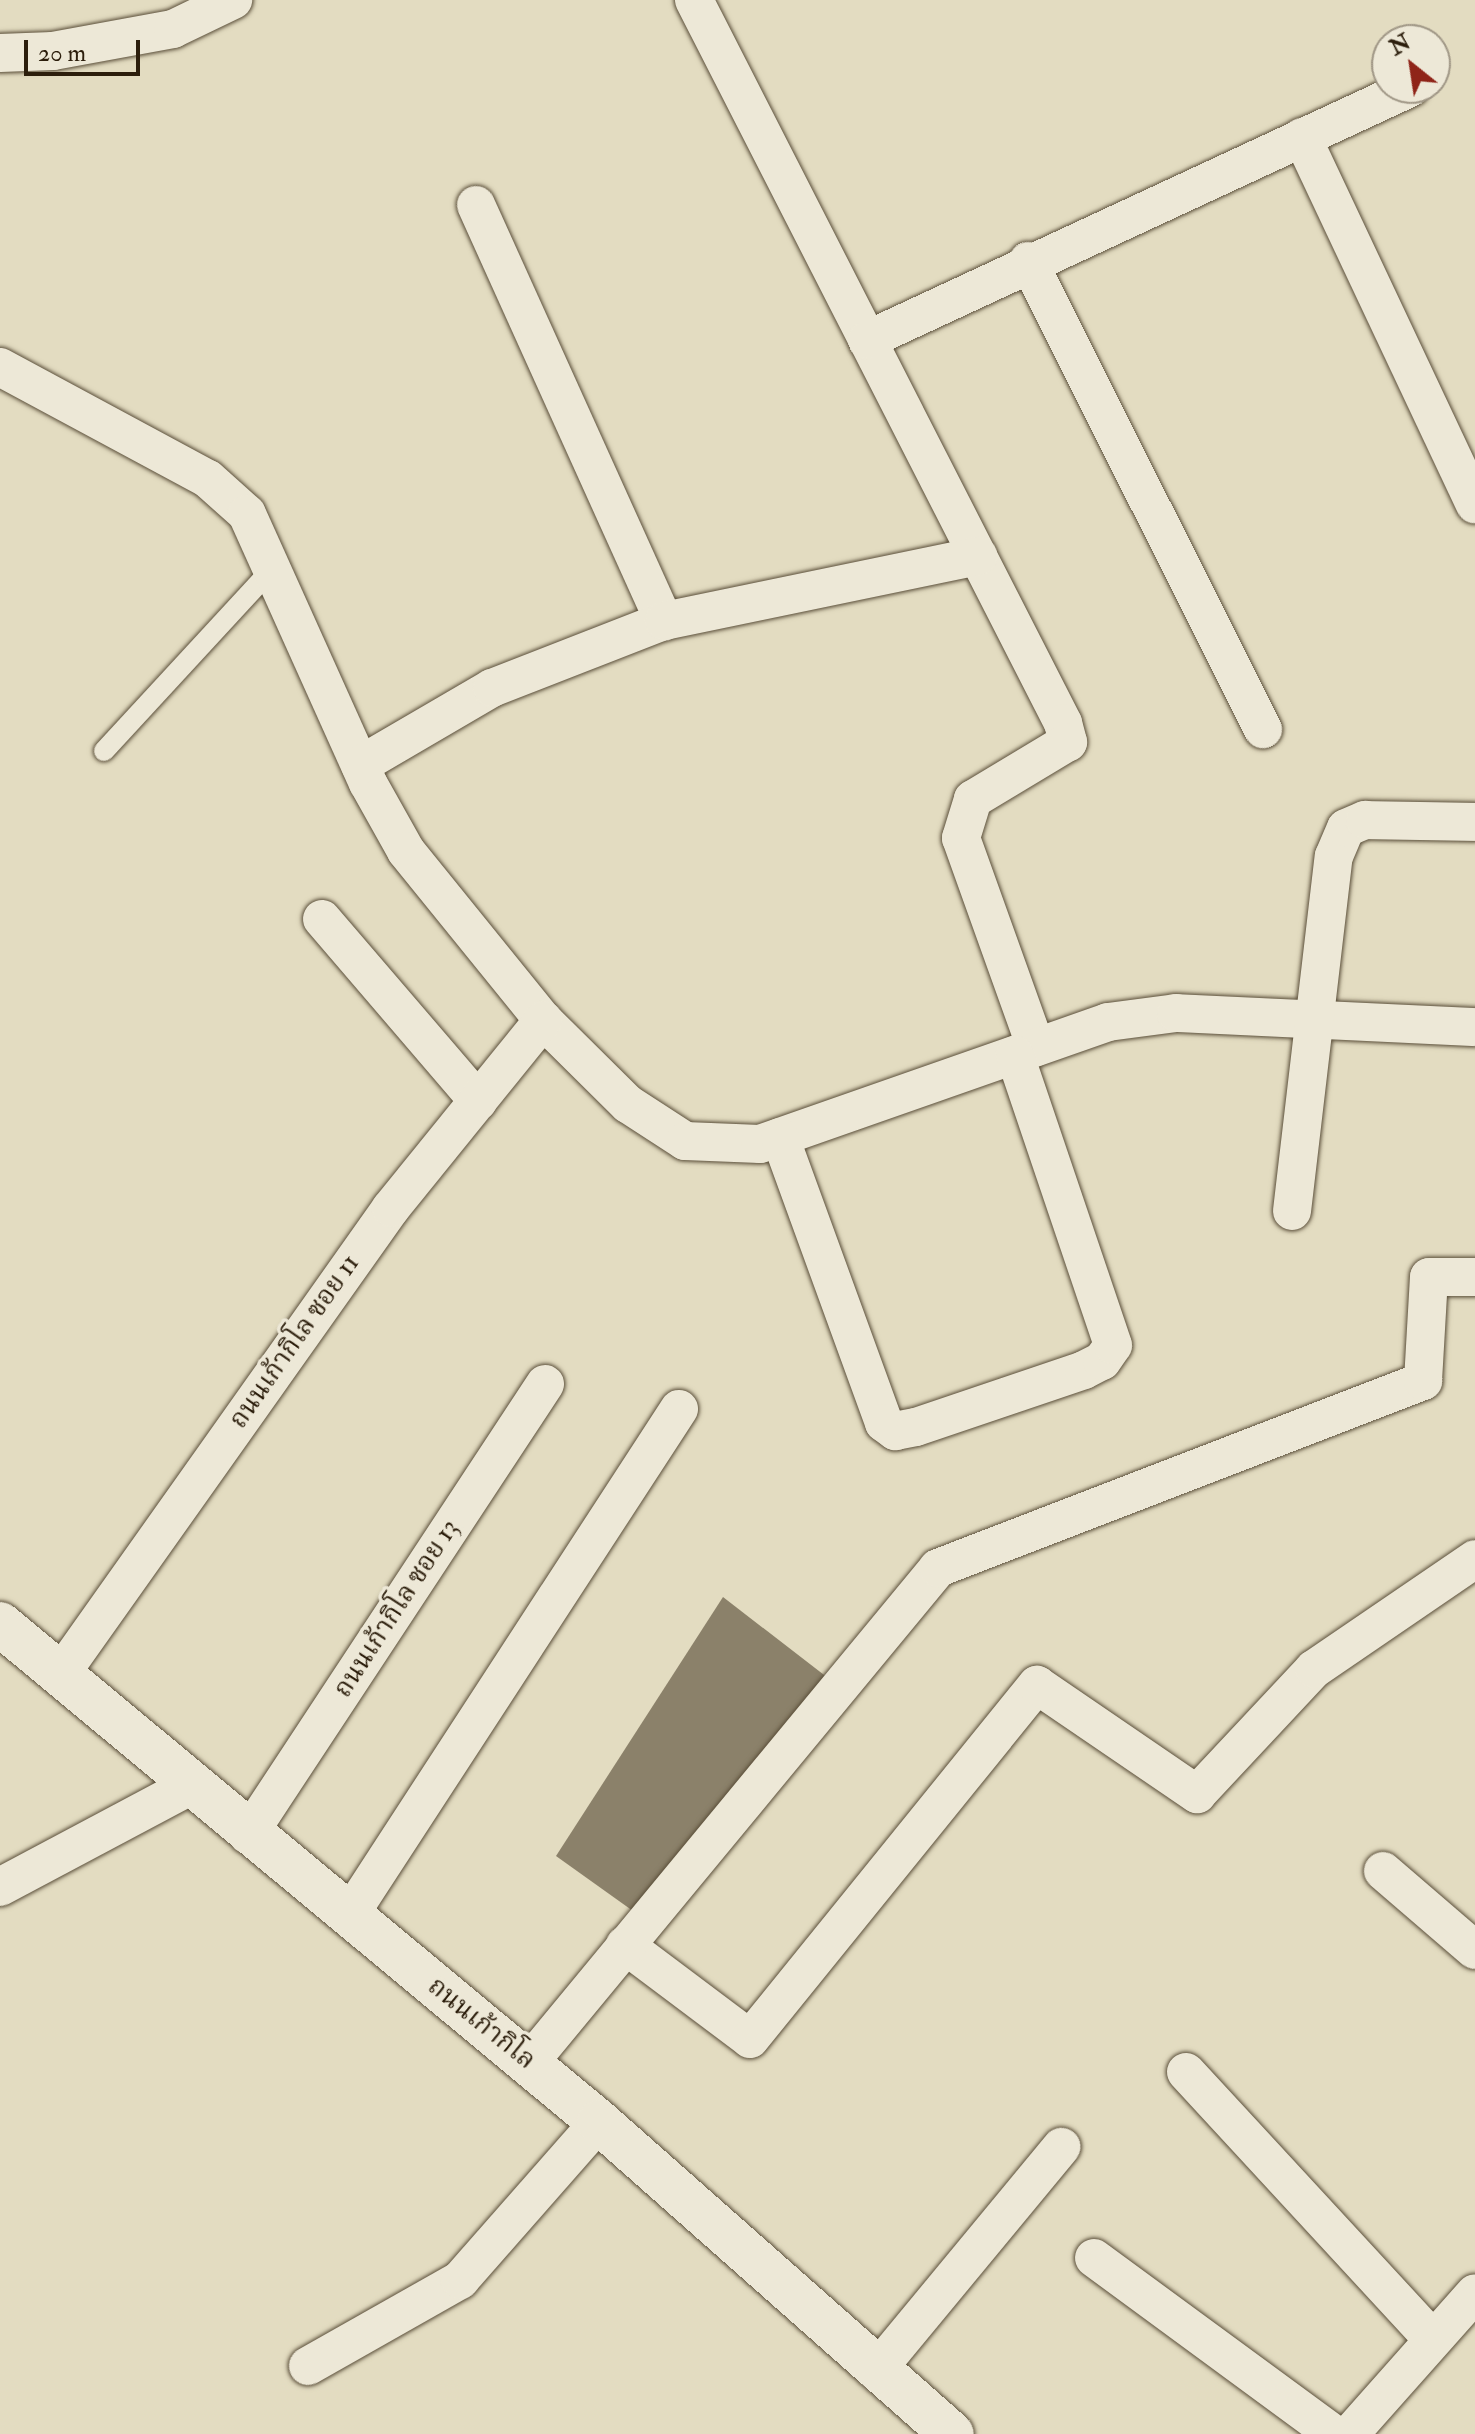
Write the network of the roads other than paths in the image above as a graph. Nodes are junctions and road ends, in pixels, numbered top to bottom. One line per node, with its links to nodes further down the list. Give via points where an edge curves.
1 (233, 0): 3 (street, via 173,29 53,51)
2 (694, 0): 8 (street)
3 (0, 53)
4 (1375, 104): 5 (street)
5 (1302, 137): 7 (street); 10 (street)
6 (476, 205): 13 (street)
7 (1028, 261): 8 (street); 14 (street)
8 (867, 340): 11 (street)
9 (0, 367): 12 (street, via 208,479 247,514)
10 (1475, 504)
11 (978, 556): 13 (street); 22 (street, via 1068,742 973,799 961,838)
12 (272, 569): 15 (lane); 16 (street)
13 (664, 621): 16 (street, via 492,688)
14 (1263, 729)
15 (104, 751)
16 (360, 765): 20 (street, via 406,851)
17 (1475, 822): 19 (street, via 1365,820 1346,828 1334,856)
18 (322, 919): 23 (street)
19 (1313, 1019): 21 (street); 22 (street, via 1176,1013 1108,1022); 25 (street)
20 (543, 1020): 23 (street, ถนนเก้ากิโล ซอย 11); 24 (street, via 628,1104 685,1141 760,1144)
21 (1475, 1027)
22 (1026, 1051): 24 (street); 24 (street, via 1113,1345 1102,1361 1084,1370 916,1427 895,1431 884,1423)
23 (478, 1101): 31 (street, ถนนเก้ากิโล ซอย 11, via 391,1208)
24 (780, 1137)
25 (1292, 1211)
26 (1475, 1277): 37 (street, via 1429,1277 1423,1381 938,1568)
27 (545, 1384): 33 (street, ถนนเก้ากิโล ซอย 13)
28 (679, 1409): 36 (street)
29 (1475, 1559): 37 (street, via 1314,1669 1197,1794 1037,1685 750,2039)
30 (0, 1624): 31 (main road, ถนนเก้ากิโล)
31 (60, 1675): 32 (main road, ถนนเก้ากิโล)
32 (190, 1786): 33 (main road, ถนนเก้ากิโล); 35 (street)
33 (248, 1835): 36 (main road, ถนนเก้ากิโล)
34 (1383, 1871): 38 (street)
35 (0, 1887)
36 (349, 1916): 39 (main road, ถนนเก้ากิโล)
37 (625, 1945): 39 (street)
38 (1475, 1950)
39 (529, 2063): 41 (main road, ถนนเก้ากิโล)
40 (1186, 2072): 45 (street)
41 (599, 2122): 46 (street, via 460,2280); 47 (main road, ถนนเก้ากิโล)
42 (1061, 2147): 47 (street)
43 (1094, 2258): 49 (street)
44 (1475, 2293): 45 (street)
45 (1433, 2340): 50 (street)
46 (308, 2366)
47 (876, 2371): 48 (main road, ถนนเก้ากิโล)
48 (933, 2426)
49 (1334, 2434)
50 (1350, 2434)

